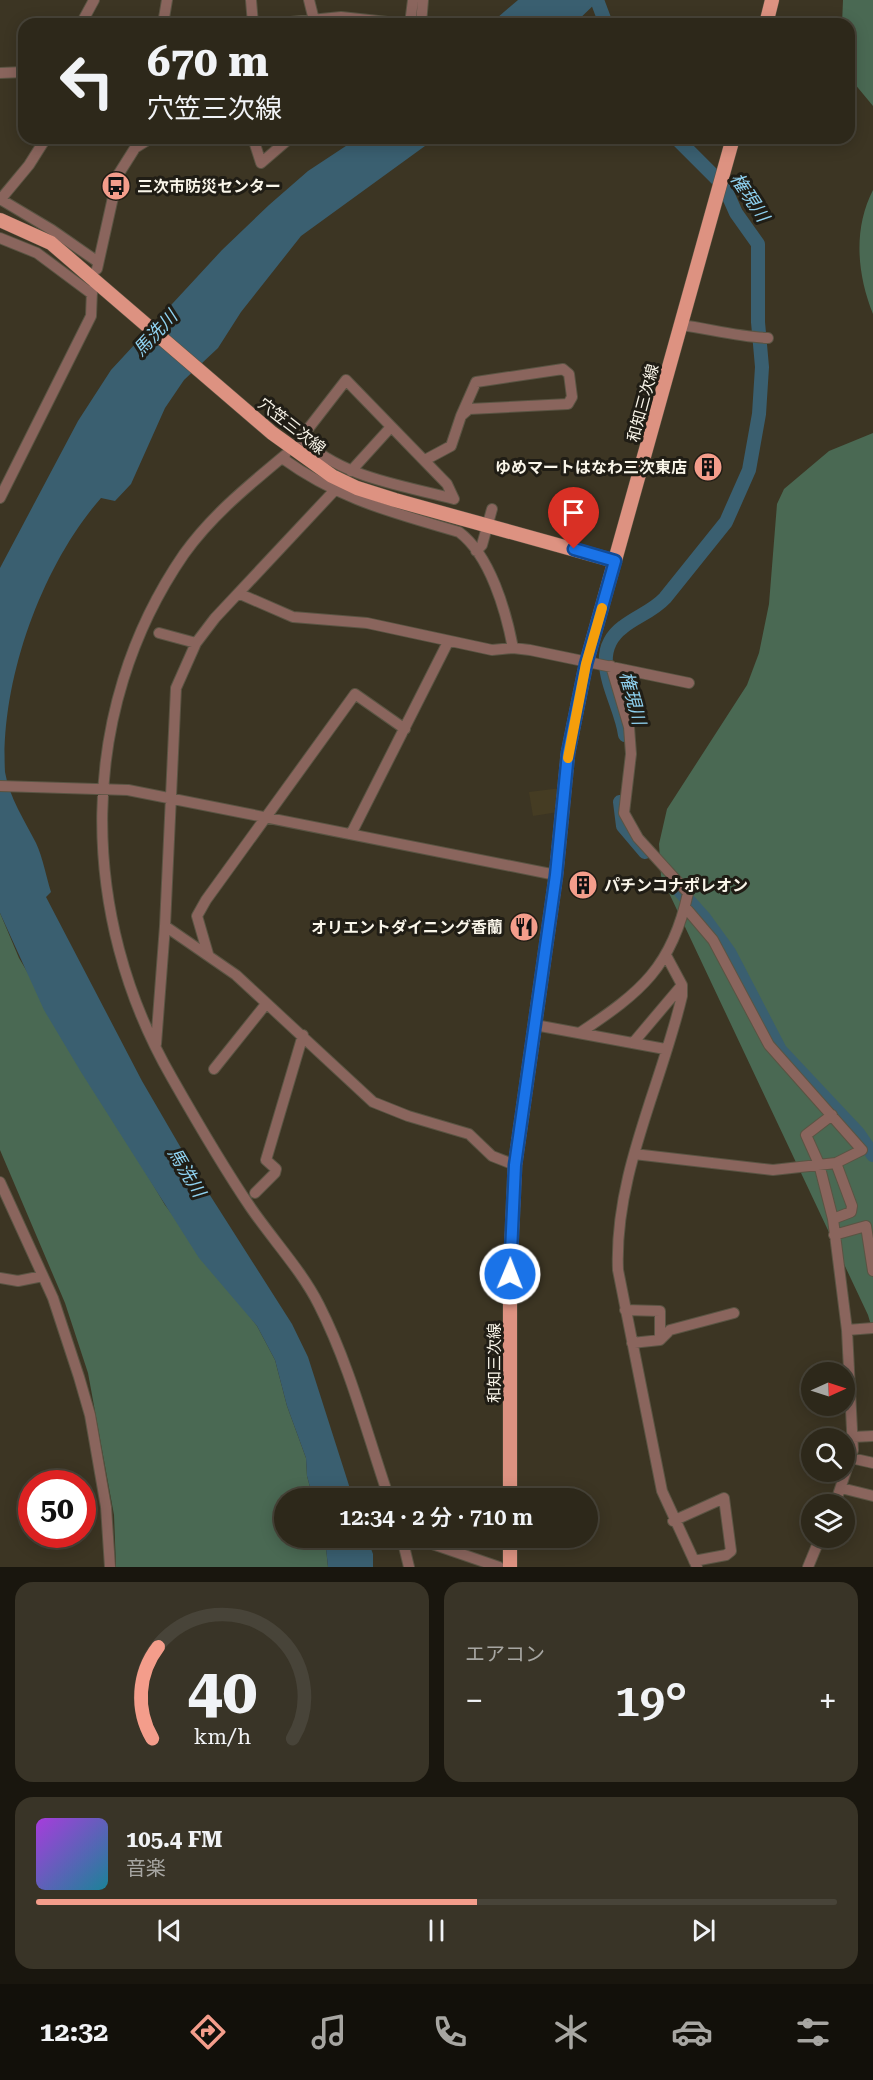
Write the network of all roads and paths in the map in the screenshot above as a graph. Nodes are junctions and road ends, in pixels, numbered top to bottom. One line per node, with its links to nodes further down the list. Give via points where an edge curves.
1 (94, 0): 8 (street)
2 (167, 0): 9 (street)
3 (251, 0): 10 (street)
4 (309, 0): 11 (street)
5 (413, 0): 12 (street)
6 (423, 0): 13 (street)
7 (772, 0): 14 (main road)
8 (84, 18)
9 (164, 18)
10 (252, 18)
11 (314, 18)
12 (409, 18)
13 (422, 18)
14 (768, 18)
15 (18, 72): 16 (street)
16 (0, 73)
17 (42, 144): 22 (street)
18 (141, 144): 22 (street, via 118,175 97,265 52,230)
19 (255, 144): 20 (street, via 261,163)
20 (283, 144)
21 (731, 144): 25 (main road, 和知三次線)
22 (0, 200)
23 (0, 220): 34 (main road, 穴笠三次線, via 51,243 312,464 357,488)
24 (0, 238): 32 (street, via 37,253 92,292 91,316)
25 (681, 325): 26 (street); 36 (main road, 和知三次線)
26 (766, 338)
27 (461, 416): 27 (street, via 479,407 568,404 572,397 569,374 563,369 476,382); 29 (street, via 451,446)
28 (390, 428): 29 (street); 30 (street); 30 (street, via 346,380 301,438)
29 (425, 460): 30 (street, via 447,484 454,499)
30 (351, 471)
31 (334, 491): 35 (street, via 360,503 459,532); 37 (street); 46 (street, via 309,478 283,457 209,522 184,554 130,654 111,719)
32 (0, 498)
33 (492, 509): 34 (street)
34 (490, 525): 35 (street); 36 (main road, 穴笠三次線)
35 (476, 551): 41 (street, via 502,600)
36 (615, 561): 42 (main road, 和知三次線)
37 (240, 594): 39 (street, via 293,618 367,623); 40 (street)
38 (159, 633): 40 (street)
39 (448, 642): 41 (street, via 492,650); 44 (street)
40 (196, 643): 47 (street, via 176,688)
41 (513, 648): 42 (street)
42 (600, 665): 43 (street); 50 (main road, 和知三次線, via 568,753); 51 (street, via 628,727 631,754 624,813)
43 (689, 683)
44 (405, 729): 48 (street, via 355,694); 49 (street)
45 (0, 786): 46 (street)
46 (98, 788): 47 (street); 61 (street, via 107,900 118,953)
47 (170, 798): 48 (street); 52 (street)
48 (266, 816): 49 (street); 53 (street, via 197,916)
49 (351, 834): 50 (street)
50 (556, 875): 57 (main road, 和知三次線)
51 (686, 901): 54 (street); 64 (street, via 713,940 769,1044)
52 (165, 926): 53 (street); 61 (street)
53 (208, 954): 56 (street)
54 (667, 957): 55 (street); 58 (street, via 620,1006)
55 (682, 985): 60 (street); 62 (street)
56 (266, 1004): 59 (street); 63 (street)
57 (535, 1025): 58 (street); 68 (main road, 和知三次線)
58 (581, 1032): 60 (street)
59 (303, 1035): 68 (street, via 373,1102 469,1134 492,1156); 70 (street, via 266,1160 276,1169 275,1173)
60 (633, 1043): 62 (street)
61 (155, 1047): 88 (street, via 250,1207 317,1301 337,1345)
62 (665, 1049): 65 (street)
63 (214, 1069)
64 (832, 1115): 66 (street, via 862,1150); 67 (street, via 806,1135)
65 (634, 1154): 67 (street, via 773,1170); 76 (street, via 617,1251)
66 (836, 1163): 67 (street); 71 (street, via 852,1206 851,1212)
67 (819, 1164): 71 (street)
68 (515, 1165): 89 (main road, 和知三次線, via 510,1274)
69 (0, 1182): 74 (street)
70 (255, 1193)
71 (833, 1218): 72 (street)
72 (834, 1235): 73 (street, via 866,1226); 79 (street)
73 (873, 1271)
74 (43, 1276): 75 (street, via 18,1281); 99 (street, via 90,1415 106,1507)
75 (0, 1278)
76 (625, 1310): 80 (street, via 660,1311); 81 (street)
77 (734, 1313): 80 (street, via 670,1330)
78 (873, 1328): 79 (street)
79 (848, 1330): 82 (street)
80 (660, 1340): 81 (street)
81 (632, 1343): 93 (street, via 662,1491)
82 (853, 1428)
83 (873, 1436): 84 (street)
84 (855, 1437)
85 (855, 1459): 86 (street)
86 (873, 1463)
87 (843, 1482): 90 (street)
88 (386, 1488)
89 (510, 1488)
90 (841, 1488): 91 (street); 92 (street)
91 (839, 1494)
92 (873, 1496)
93 (673, 1521): 98 (street); 98 (street, via 724,1498 731,1551)
94 (404, 1548): 100 (street)
95 (444, 1548): 101 (street)
96 (510, 1548): 102 (main road)
97 (816, 1548): 103 (street)
98 (695, 1564)
99 (110, 1567)
100 (409, 1567)
101 (499, 1567)
102 (510, 1567)
103 (808, 1567)

